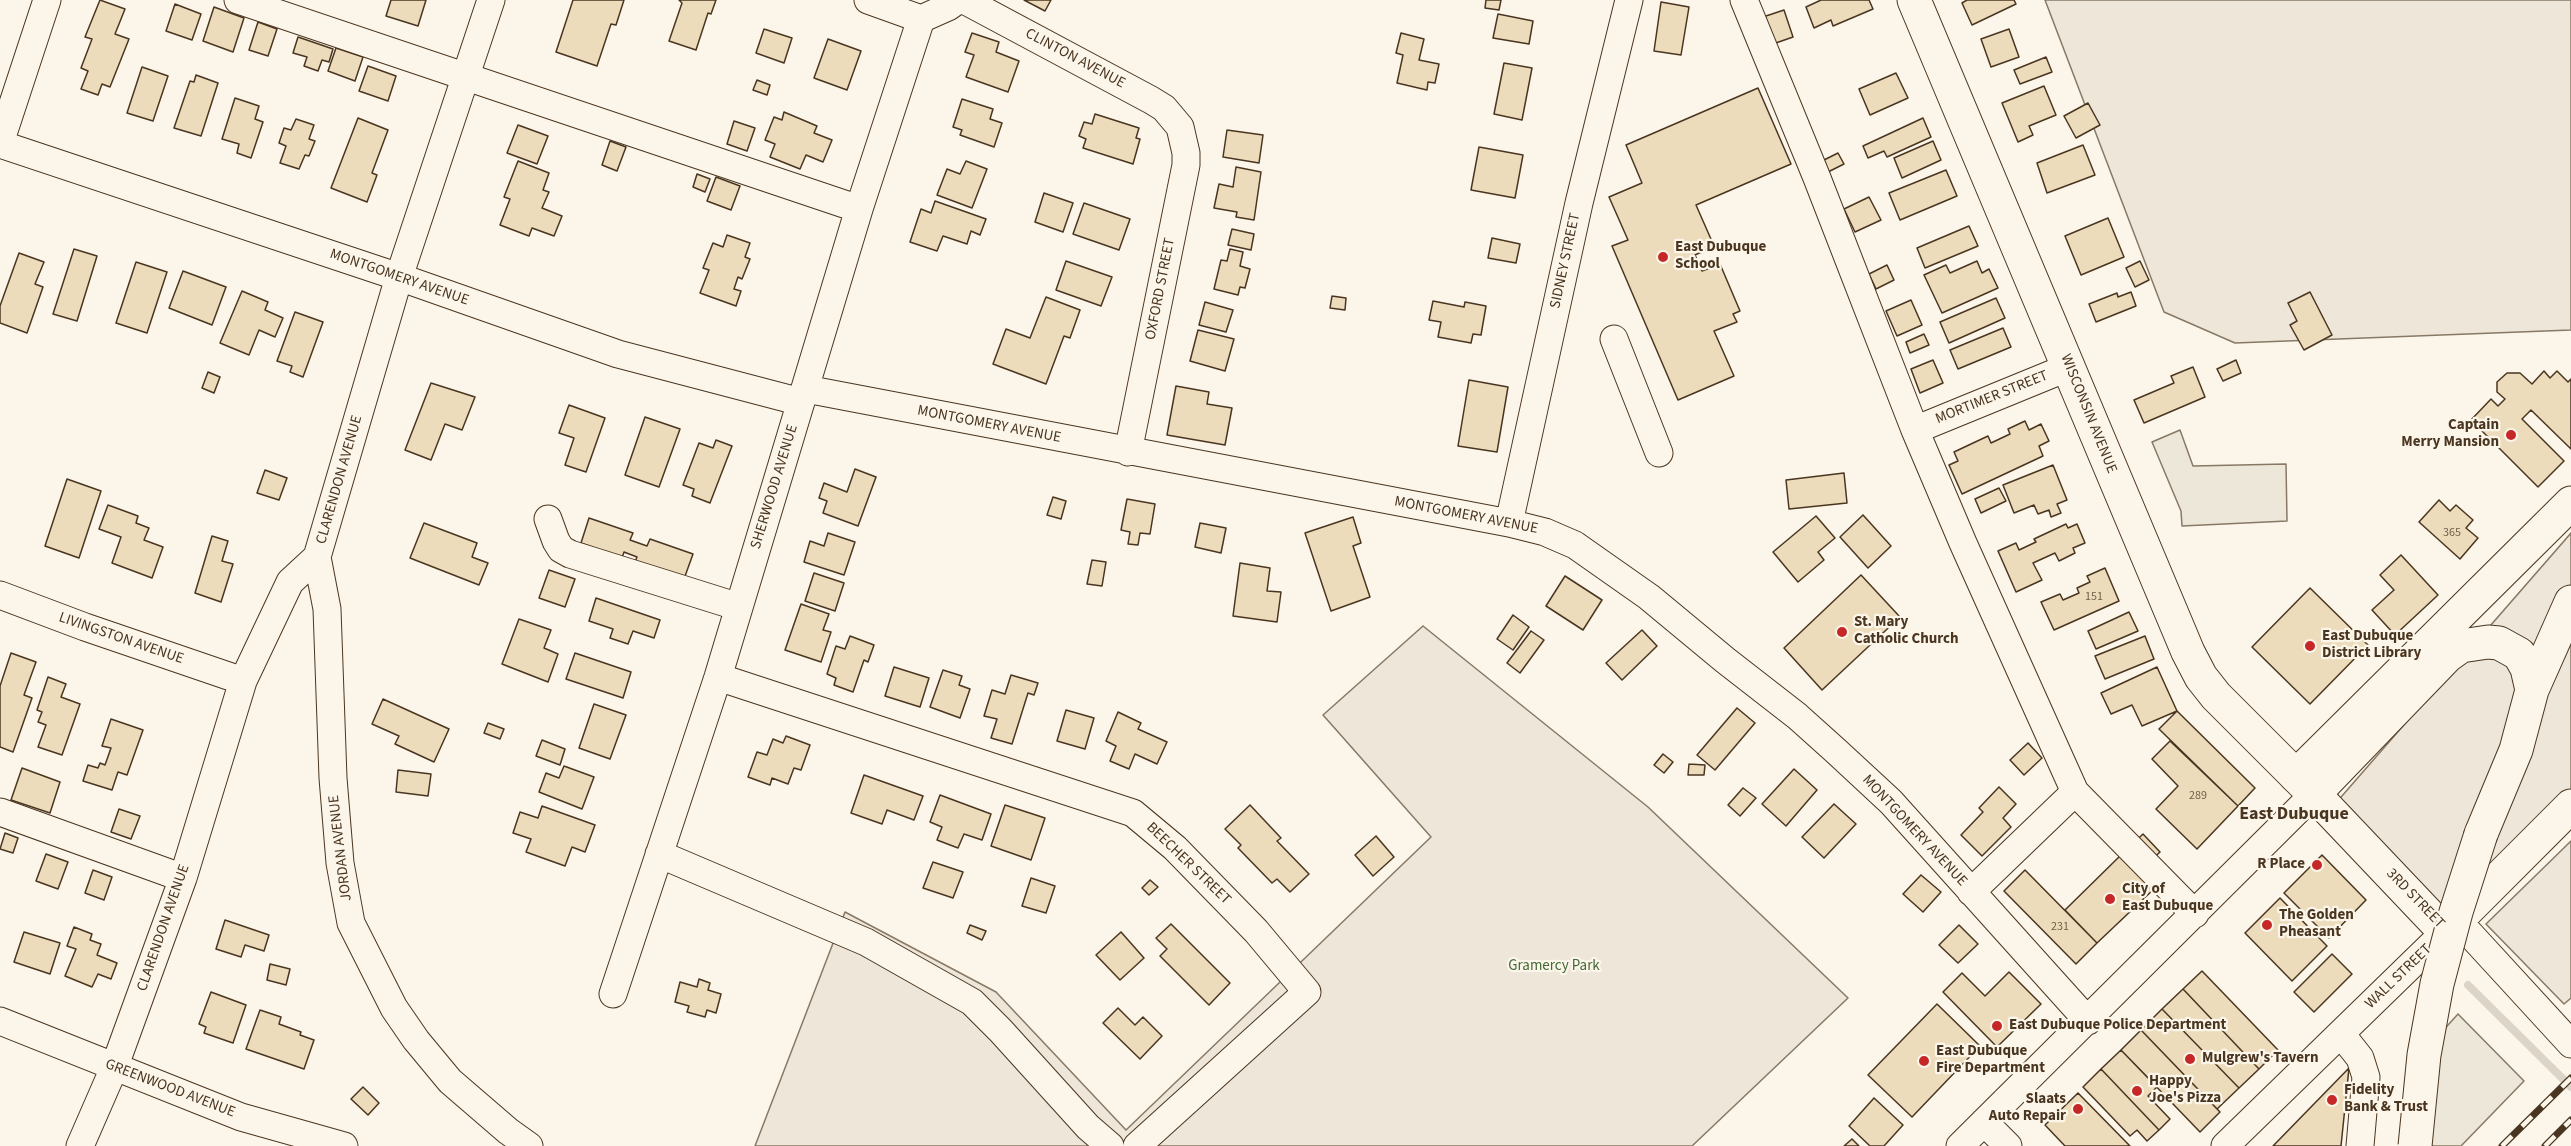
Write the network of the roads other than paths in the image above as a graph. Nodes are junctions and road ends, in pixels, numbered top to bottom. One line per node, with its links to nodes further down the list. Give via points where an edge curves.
1 (47, 0): 13 (street)
2 (238, 0): 11 (street)
3 (491, 0): 11 (street, CLARENDON AVENUE)
4 (868, 0): 10 (street)
5 (958, 0): 10 (street)
6 (964, 0): 12 (street, CLINTON AVENUE, via 1150,99 1164,108)
7 (1629, 0): 24 (street, SIDNEY STREET, via 1579,203)
8 (1744, 0): 19 (street)
9 (1914, 0): 17 (main road, WISCONSIN AVENUE)
10 (921, 19): 14 (street, SHERWOOD AVENUE)
11 (466, 75): 14 (street); 15 (street, CLARENDON AVENUE)
12 (1180, 128): 20 (street, OXFORD STREET, via 1186,165)
13 (0, 143): 15 (street, MONTGOMERY AVENUE)
14 (859, 209): 18 (street, SHERWOOD AVENUE)
15 (399, 277): 18 (street, MONTGOMERY AVENUE, via 618,354); 25 (street, CLARENDON AVENUE)
16 (1614, 339): 21 (street)
17 (2069, 367): 19 (street, MORTIMER STREET); 34 (main road, WISCONSIN AVENUE, via 2201,676)
18 (804, 395): 20 (street, MONTGOMERY AVENUE); 28 (street, SHERWOOD AVENUE)
19 (1915, 430): 35 (street)
20 (1128, 452): 24 (street, MONTGOMERY AVENUE)
21 (1659, 453)
22 (2571, 503): 34 (main road)
23 (548, 519): 28 (street, via 561,549 570,554)
24 (1509, 523): 40 (street, MONTGOMERY AVENUE, via 1575,545 1650,597 1836,751 1891,802)
25 (317, 557): 31 (street, CLARENDON AVENUE, via 290,582); 52 (street, JORDAN AVENUE, via 327,609 340,863 351,923 388,998 416,1040 450,1081)
26 (0, 595): 31 (street, LIVINGSTON AVENUE)
27 (2571, 602): 32 (main road)
28 (739, 607): 30 (street, SHERWOOD AVENUE)
29 (2571, 656): 33 (main road)
30 (718, 677): 38 (street, SHERWOOD AVENUE); 54 (street, BEECHER STREET, via 1133,813 1175,848 1256,931 1306,992)
31 (243, 681): 39 (street, CLARENDON AVENUE)
32 (2532, 690): 33 (main road); 34 (main road, via 2519,654 2499,643 2461,646)
33 (2516, 750): 59 (main road, bridge, via 2481,834 2437,984 2424,1055)
34 (2305, 785): 41 (street); 42 (main road, 3RD STREET)
35 (2075, 792): 40 (street); 41 (street)
36 (2571, 806): 42 (main road, WALL STREET)
37 (0, 812): 39 (street)
38 (659, 854): 43 (street, SHERWOOD AVENUE); 53 (street, via 866,942 972,1002)
39 (183, 878): 48 (street, CLARENDON AVENUE)
40 (1971, 891): 45 (street, MONTGOMERY AVENUE)
41 (2195, 914): 45 (street)
42 (2445, 932): 46 (street, 3RD STREET, via 2470,934); 47 (street, WALL STREET)
43 (613, 994)
44 (0, 1021): 48 (street, GREENWOOD AVENUE)
45 (2088, 1021): 49 (street)
46 (2566, 1029)
47 (2341, 1034): 57 (street, WALL STREET); 58 (street, via 2360,1058 2366,1077)
48 (114, 1068): 50 (street, CLARENDON AVENUE); 51 (street, GREENWOOD AVENUE, via 241,1117)
49 (1984, 1122): 55 (street); 56 (street)
50 (80, 1146)
51 (344, 1146)
52 (529, 1146)
53 (1110, 1146)
54 (1137, 1146)
55 (1960, 1146)
56 (2008, 1146)
57 (2225, 1146)
58 (2360, 1146)
59 (2415, 1146)

